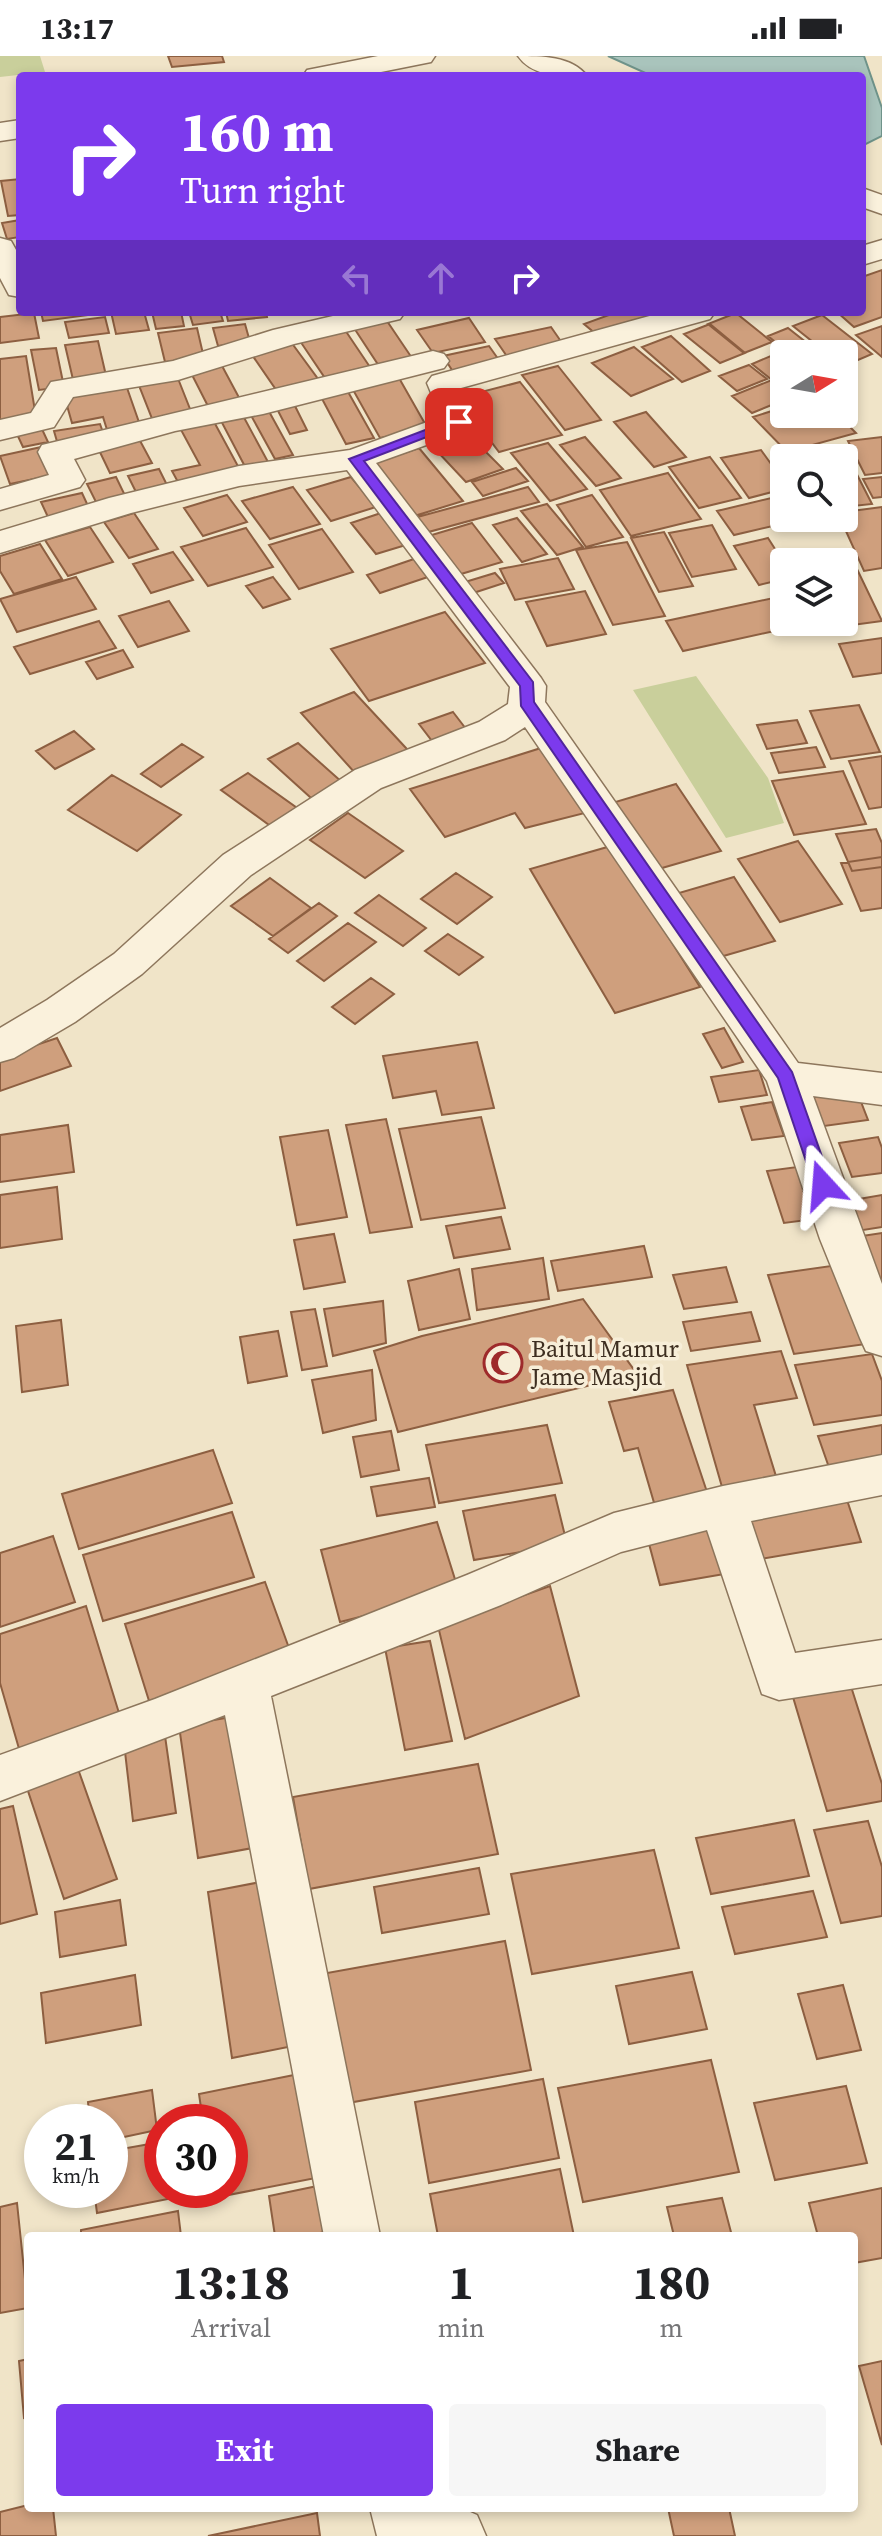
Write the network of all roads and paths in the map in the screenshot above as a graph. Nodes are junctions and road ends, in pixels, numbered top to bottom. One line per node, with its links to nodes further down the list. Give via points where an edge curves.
1 (421, 56): 3 (street)
2 (532, 56): 4 (street)
3 (338, 72)
4 (565, 72)
5 (0, 247): 6 (street)
6 (16, 280)
7 (655, 316): 8 (street)
8 (416, 338): 9 (street, via 284,337 178,370 62,389 43,420); 10 (street, via 459,422); 11 (street, via 263,404 54,452 68,480)
9 (0, 430)
10 (356, 459): 12 (street, via 239,476); 13 (street, via 528,686)
11 (0, 500)
12 (0, 542)
13 (526, 702): 14 (street, via 526,710 492,731 368,779 237,865 128,964); 15 (street)
14 (0, 1047)
15 (786, 1077): 16 (street); 17 (street)
16 (882, 1089)
17 (882, 1338)
18 (882, 1475): 19 (street)
19 (723, 1506): 20 (street, via 779,1678); 21 (street, via 614,1533)
20 (882, 1662)
21 (244, 1684): 22 (street); 23 (street)
22 (0, 1778)
23 (351, 2232)
24 (401, 2512): 25 (street, via 402,2523)
25 (456, 2536)

